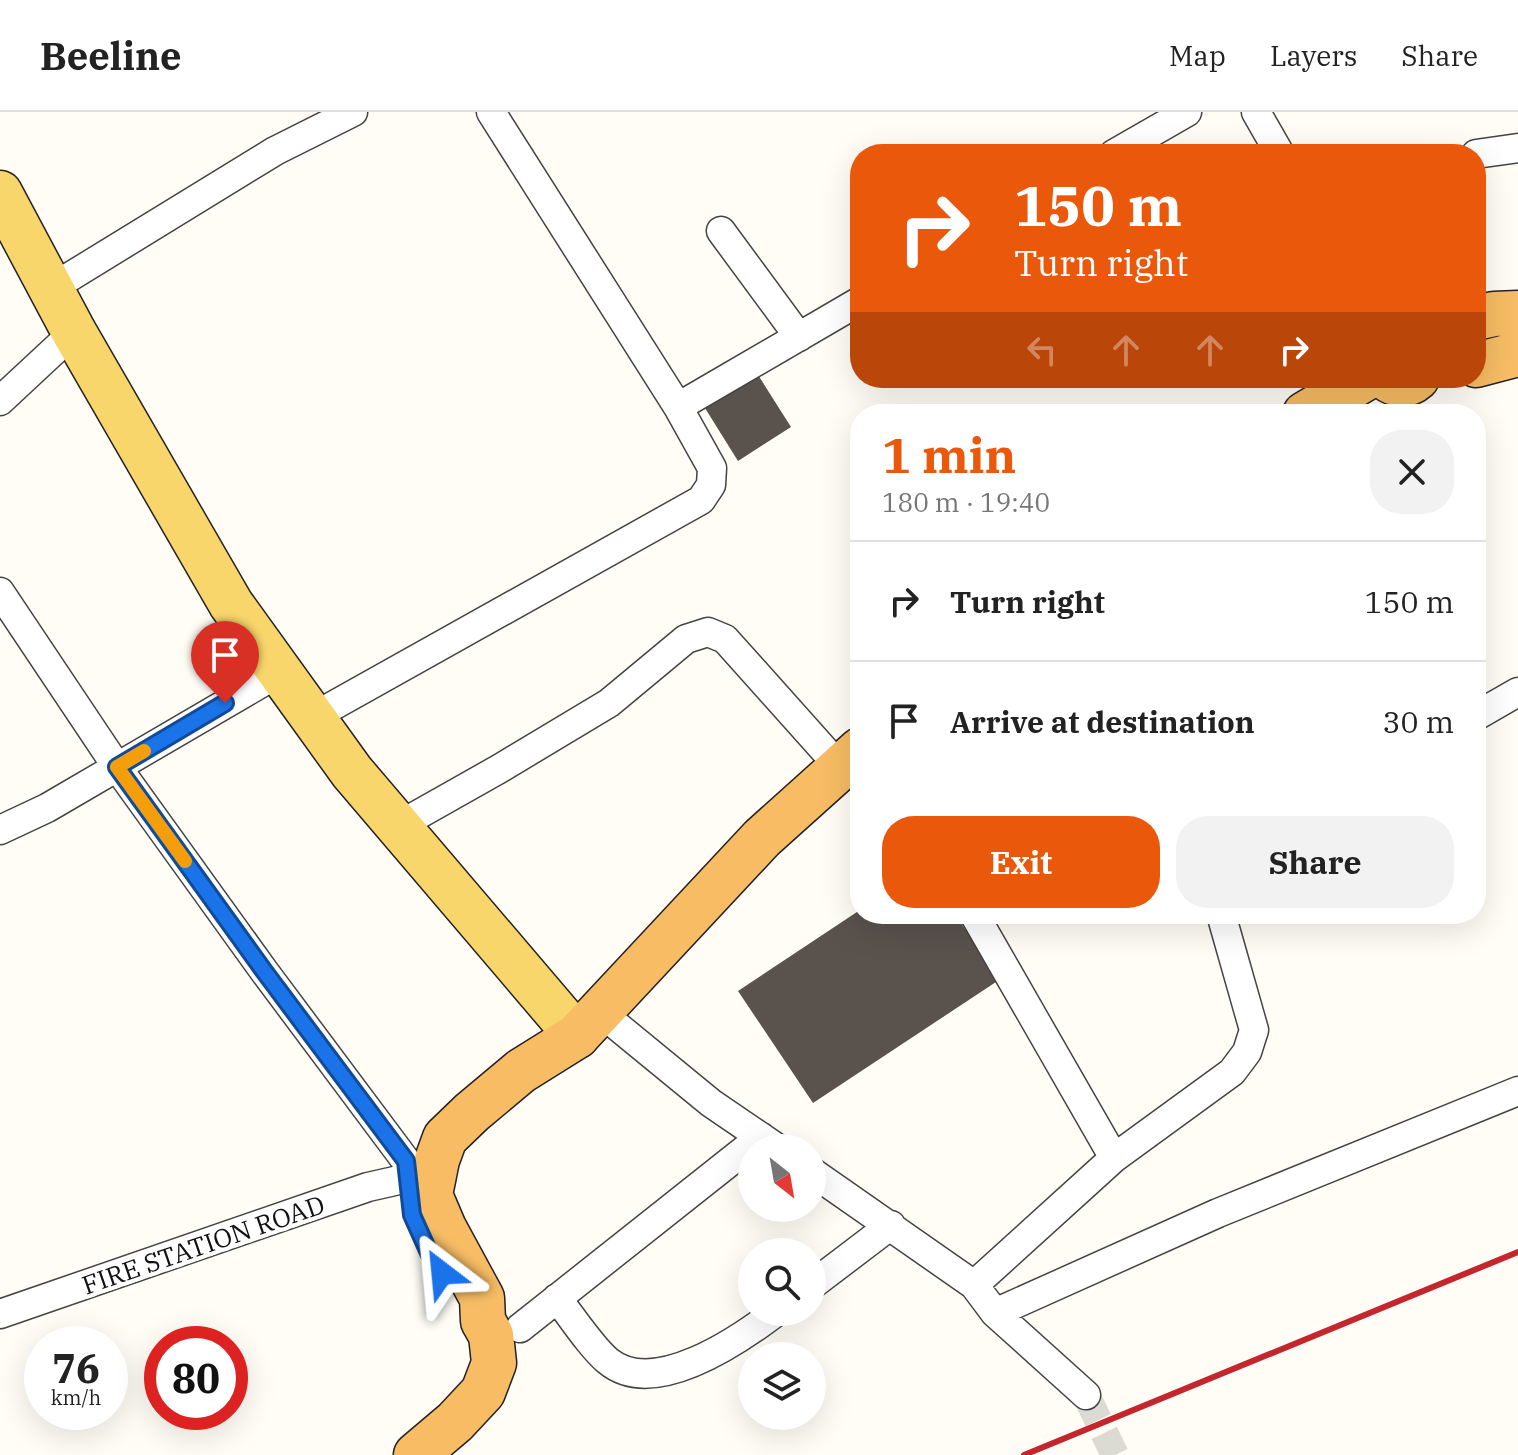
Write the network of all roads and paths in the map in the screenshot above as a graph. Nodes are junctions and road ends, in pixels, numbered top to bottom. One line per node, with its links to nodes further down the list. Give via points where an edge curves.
1 (353, 112): 11 (street, via 275,151)
2 (491, 112): 22 (street)
3 (1187, 112): 5 (street)
4 (1256, 112): 6 (street)
5 (1131, 144)
6 (1274, 144)
7 (1518, 148): 8 (street)
8 (1486, 153)
9 (0, 193): 11 (main road)
10 (721, 231): 16 (street)
11 (50, 289): 15 (main road)
12 (850, 307): 16 (street)
13 (1518, 313): 14 (highway)
14 (1486, 316)
15 (74, 332): 20 (street); 24 (main road, via 231,604)
16 (799, 337): 22 (street)
17 (1518, 354): 18 (highway)
18 (1486, 362)
19 (1383, 388): 21 (highway)
20 (0, 401)
21 (1346, 404)
22 (678, 407): 27 (street, via 712,468 711,485 701,500)
23 (0, 592): 29 (street)
24 (280, 672): 27 (main road); 29 (street)
25 (1518, 692): 26 (street)
26 (1486, 710)
27 (313, 717): 30 (main road)
28 (843, 751): 30 (street, via 725,639 708,632 686,639 609,703); 34 (highway, via 721,850)
29 (117, 767): 31 (street); 39 (street)
30 (398, 826): 34 (main road)
31 (0, 830)
32 (980, 924): 37 (street)
33 (1224, 924): 37 (street, via 1254,1030 1247,1052 1232,1072)
34 (579, 1022): 36 (street); 39 (highway, via 479,1079 434,1124); 47 (highway, via 445,1138 437,1160 430,1195)
35 (1518, 1091): 45 (street, via 1218,1213)
36 (756, 1134)
37 (1114, 1158): 43 (street)
38 (738, 1166): 44 (street)
39 (407, 1169): 46 (street, FIRE STATION ROAD); 47 (highway, via 412,1215 424,1241)
40 (826, 1181): 41 (street)
41 (891, 1225): 42 (street); 43 (street)
42 (826, 1274)
43 (974, 1285): 45 (street)
44 (557, 1298): 47 (street); 48 (street, via 607,1361 628,1373 669,1371 708,1356)
45 (995, 1313): 49 (street)
46 (0, 1314)
47 (488, 1314): 50 (highway, via 494,1363 483,1392)
48 (758, 1326)
49 (1086, 1395)
50 (416, 1455)

